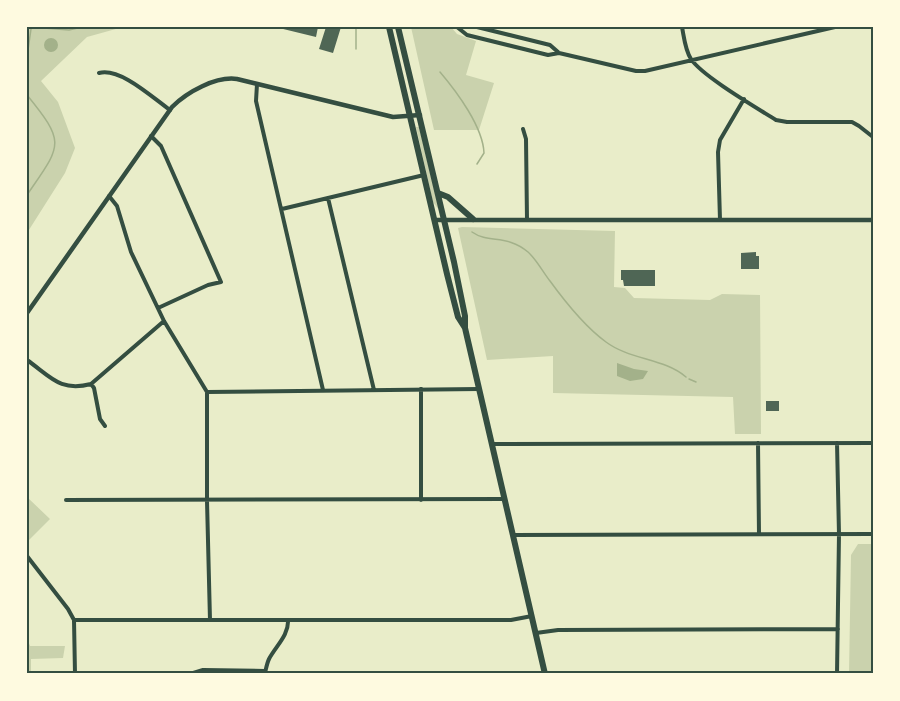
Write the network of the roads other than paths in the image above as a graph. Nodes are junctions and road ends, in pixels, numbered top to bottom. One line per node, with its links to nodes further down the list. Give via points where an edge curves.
1 (389, 27): 14 (main road)
2 (398, 27): 13 (main road)
3 (457, 27): 7 (street, via 467,35 548,55)
4 (477, 27): 7 (street, via 550,45)
5 (682, 27): 8 (street)
6 (835, 27): 8 (street)
7 (559, 53): 8 (street, via 636,71)
8 (692, 61): 11 (street)
9 (99, 73): 12 (street, via 120,75)
10 (257, 84): 12 (street, via 231,78 218,80); 14 (street, via 389,117); 22 (street, via 256,101)
11 (744, 99): 17 (street, via 776,120 852,122); 27 (street, via 720,140)
12 (170, 110): 16 (street)
13 (420, 115): 14 (street); 19 (main road)
14 (411, 117): 18 (main road)
15 (523, 129): 26 (street)
16 (151, 136): 20 (street); 29 (street, via 160,146 221,282)
17 (873, 137)
18 (424, 175): 21 (street); 25 (main road)
19 (438, 193): 23 (main road); 24 (main road)
20 (109, 196): 29 (street, via 117,206 131,252); 30 (street)
21 (328, 198): 22 (street); 38 (street)
22 (282, 209): 37 (street)
23 (444, 219): 24 (street); 25 (street); 32 (main road)
24 (473, 219): 26 (street)
25 (435, 220): 32 (main road, via 458,317)
26 (527, 220): 27 (street)
27 (720, 220): 28 (street)
28 (873, 220)
29 (158, 309): 31 (street)
30 (27, 313)
31 (164, 321): 34 (street); 39 (street)
32 (465, 328): 35 (main road)
33 (27, 360): 34 (street, via 64,386)
34 (91, 384): 40 (street)
35 (479, 388): 36 (street); 44 (main road)
36 (421, 389): 38 (street); 47 (street)
37 (323, 390): 38 (street); 39 (street)
38 (374, 390)
39 (207, 392): 48 (street)
40 (105, 426)
41 (873, 442): 43 (street)
42 (758, 443): 43 (street); 44 (street); 49 (street)
43 (837, 443): 50 (street)
44 (492, 444): 45 (main road)
45 (505, 499): 47 (street); 52 (main road)
46 (66, 500): 48 (street)
47 (421, 500): 48 (street)
48 (207, 501): 56 (street)
49 (759, 534): 50 (street); 52 (street)
50 (839, 534): 51 (street); 58 (street)
51 (873, 534)
52 (514, 535): 54 (main road)
53 (27, 556): 55 (street)
54 (532, 616): 57 (street, via 511,620); 59 (main road)
55 (74, 620): 56 (street); 61 (street)
56 (210, 620): 57 (street)
57 (288, 620): 60 (street)
58 (838, 629): 59 (street); 64 (street)
59 (536, 633): 63 (main road)
60 (265, 673): 62 (street, via 203,670)
61 (75, 674)
62 (190, 674)
63 (545, 674)
64 (837, 674)

